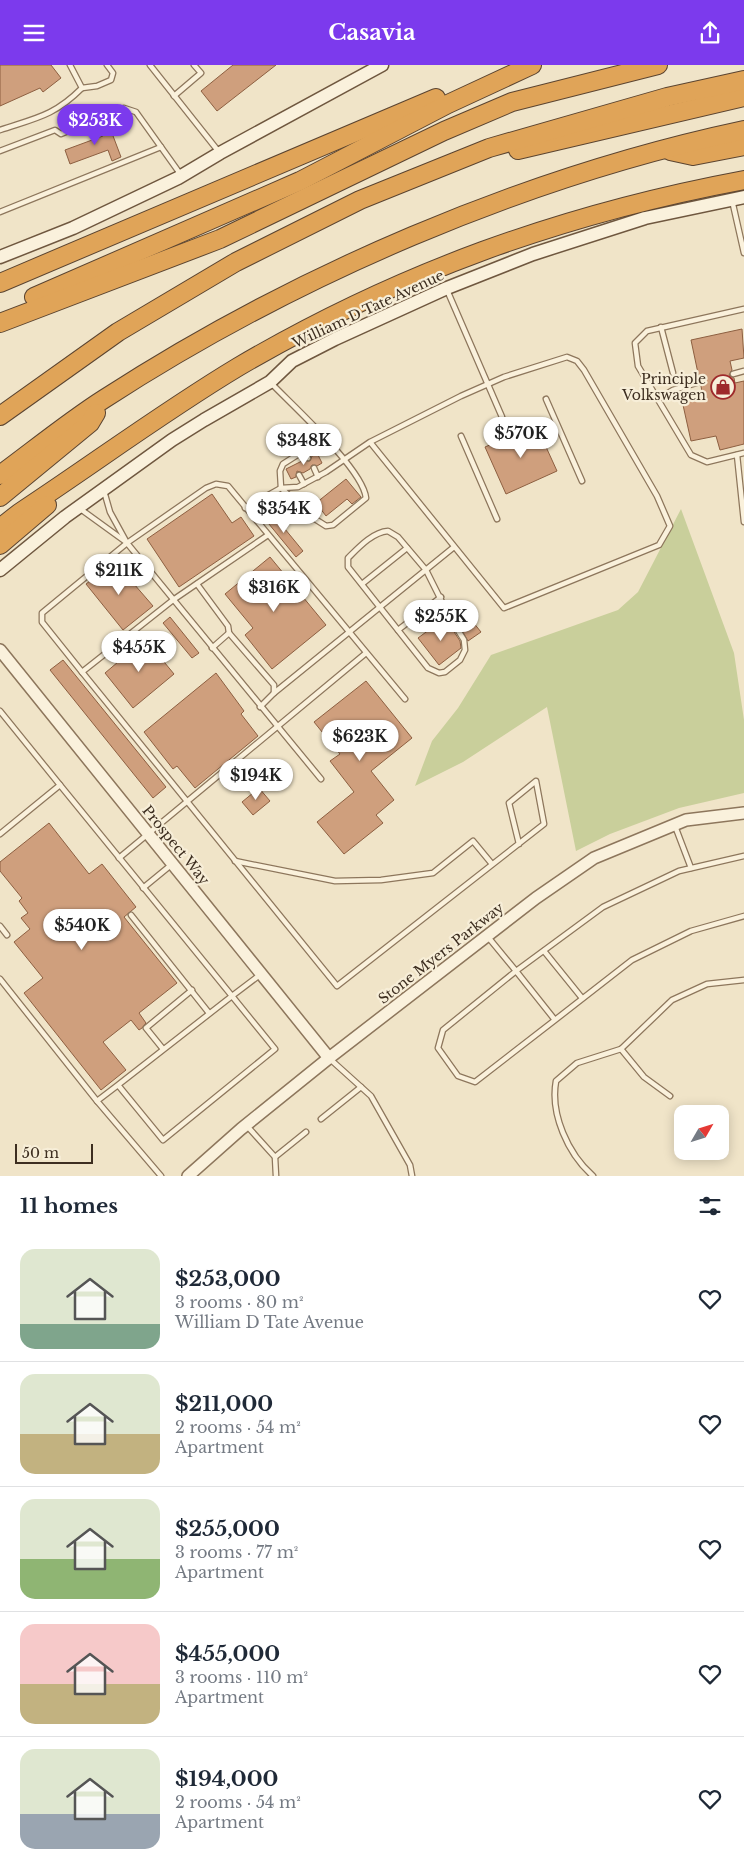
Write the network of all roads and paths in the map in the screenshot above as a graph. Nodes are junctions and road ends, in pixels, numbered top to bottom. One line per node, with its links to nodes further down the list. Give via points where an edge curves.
1 (70, 65): 11 (lane)
2 (107, 65): 11 (lane, via 113,73 111,80)
3 (150, 65): 12 (lane)
4 (194, 65): 12 (lane, via 201,73)
5 (382, 65): 22 (main road)
6 (513, 65): 29 (highway)
7 (532, 65): 32 (highway, via 448,104 300,181)
8 (617, 65): 13 (highway, via 548,83)
9 (658, 65): 13 (highway)
10 (744, 79): 19 (highway, via 667,97)
11 (82, 88): 15 (lane, via 53,112)
12 (174, 96): 22 (lane)
13 (531, 96): 33 (highway, via 444,131 220,239)
14 (744, 97): 19 (highway, via 520,150)
15 (0, 130)
16 (744, 130): 20 (highway)
17 (744, 146): 20 (highway, via 693,156)
18 (161, 147): 21 (lane, via 136,112 124,108 61,134 55,130); 23 (lane); 26 (lane)
19 (489, 148): 44 (highway, via 360,200 236,262 118,332)
20 (665, 150): 41 (highway, via 477,211 370,255 240,319)
21 (0, 151)
22 (220, 153): 23 (main road)
23 (181, 176): 28 (main road, via 73,228)
24 (744, 180): 58 (highway, via 568,220 406,280 319,322 237,368)
25 (738, 198): 27 (lane); 30 (main road, William D Tate Avenue, via 645,218 534,254)
26 (0, 212)
27 (744, 253)
28 (2, 254)
29 (0, 283)
30 (447, 288): 39 (main road, William D Tate Avenue, via 292,361); 40 (lane)
31 (744, 309): 34 (lane)
32 (0, 311)
33 (0, 323)
34 (661, 327): 36 (lane); 43 (lane, via 647,331 636,343 638,366)
35 (744, 371): 37 (lane)
36 (673, 373)
37 (733, 374)
38 (700, 382): 43 (lane, via 672,390)
39 (270, 383): 47 (lane); 64 (main road, William D Tate Avenue, via 204,419)
40 (488, 384): 45 (lane); 48 (lane); 74 (lane, via 550,361 567,357 577,361 654,490 670,526 659,545 504,608)
41 (103, 399): 57 (highway); 65 (highway, via 90,423)
42 (546, 399): 61 (lane)
43 (658, 399): 51 (lane, via 691,455 707,463)
44 (0, 416)
45 (502, 417)
46 (461, 436): 68 (lane)
47 (324, 438): 49 (lane); 54 (lane)
48 (370, 442): 54 (lane); 74 (lane)
49 (304, 451): 52 (lane); 53 (lane)
50 (744, 453): 51 (lane)
51 (737, 455): 69 (lane)
52 (308, 458)
53 (291, 459): 55 (lane); 63 (lane, via 283,464 280,471)
54 (344, 460): 60 (lane); 63 (lane, via 365,489 366,497 332,525 326,526 315,519)
55 (294, 465)
56 (314, 468): 60 (lane)
57 (0, 475)
58 (76, 475): 70 (highway); 73 (highway, via 71,486)
59 (299, 475): 62 (lane)
60 (318, 477): 62 (lane)
61 (582, 481)
62 (304, 483): 63 (lane, via 298,487)
63 (281, 487): 67 (lane)
64 (103, 489): 66 (main road, William D Tate Avenue); 72 (lane, via 110,512)
65 (0, 497)
66 (78, 507): 72 (lane); 77 (main road, William D Tate Avenue)
67 (246, 508): 71 (lane); 72 (lane, via 228,486 216,484)
68 (497, 519)
69 (744, 522)
70 (0, 528)
71 (268, 535): 78 (lane); 84 (lane)
72 (127, 543): 81 (lane); 89 (lane, via 42,613 42,622)
73 (0, 545)
74 (454, 547): 76 (lane)
75 (407, 548): 76 (lane); 79 (lane); 79 (lane, via 388,531 379,532 356,550 348,558 348,567)
76 (426, 569): 80 (lane); 82 (lane)
77 (0, 570)
78 (197, 584): 81 (lane); 85 (lane)
79 (362, 585): 82 (lane)
80 (441, 597): 83 (lane); 83 (lane, via 464,640 465,650 460,660 445,672 428,668)
81 (173, 600): 86 (lane); 89 (lane)
82 (380, 607): 83 (lane); 84 (lane)
83 (398, 630)
84 (348, 632): 88 (lane); 90 (lane)
85 (230, 633): 86 (lane); 90 (lane, via 274,685)
86 (212, 648): 92 (lane)
87 (0, 650): 101 (street, Prospect Way)
88 (366, 653): 91 (lane); 94 (lane)
89 (82, 671): 97 (lane)
90 (274, 693): 92 (lane)
91 (404, 699)
92 (260, 707): 94 (lane)
93 (0, 711): 96 (lane)
94 (277, 727): 95 (lane); 97 (lane)
95 (321, 779)
96 (60, 785): 100 (lane); 104 (lane)
97 (187, 803): 101 (lane); 105 (lane)
98 (744, 813): 99 (street, Stone Myers Parkway, via 686,820)
99 (674, 825): 108 (lane); 114 (street, Stone Myers Parkway, via 594,858)
100 (0, 834)
101 (148, 834): 104 (lane); 106 (street, Prospect Way)
102 (518, 844): 102 (lane, via 544,824 536,781 510,803); 107 (lane)
103 (744, 856): 108 (lane)
104 (119, 858): 109 (lane)
105 (233, 861): 107 (lane, via 335,881 382,880 433,873 474,841); 107 (lane, via 337,986)
106 (172, 864): 109 (lane); 117 (street, Prospect Way)
107 (492, 864)
108 (691, 868): 115 (lane, via 603,907)
109 (143, 888): 121 (lane)
110 (131, 915): 120 (lane)
111 (744, 916): 122 (lane, via 691,931 632,960)
112 (0, 926): 113 (lane)
113 (7, 935)
114 (487, 936): 116 (lane); 127 (street, Stone Myers Parkway)
115 (544, 951): 116 (lane); 122 (lane)
116 (516, 971): 124 (lane); 124 (lane, via 443,1030 438,1048 458,1077 475,1082)
117 (262, 974): 121 (lane); 127 (street, Prospect Way)
118 (0, 979): 131 (lane)
119 (744, 980): 126 (lane, via 707,984 672,1000)
120 (192, 990): 123 (lane); 125 (lane, via 146,1028)
121 (232, 996): 123 (lane); 128 (lane, via 275,1049 163,1140)
122 (582, 999): 124 (lane)
123 (209, 1013): 125 (lane)
124 (555, 1020)
125 (162, 1049): 128 (lane)
126 (621, 1049): 130 (lane, via 644,1077); 140 (lane, via 577,1063 556,1081 553,1098 563,1133 580,1165)
127 (329, 1058): 129 (lane); 133 (street, Stone Myers Parkway)
128 (118, 1085): 131 (lane)
129 (361, 1087): 132 (lane); 139 (lane, via 370,1096 410,1165)
130 (670, 1096)
131 (97, 1101): 136 (lane)
132 (321, 1119)
133 (246, 1125): 135 (lane); 137 (street, Stone Myers Parkway)
134 (306, 1132): 135 (lane)
135 (275, 1157): 138 (lane)
136 (162, 1176)
137 (188, 1176)
138 (276, 1176)
139 (412, 1176)
140 (593, 1176)

